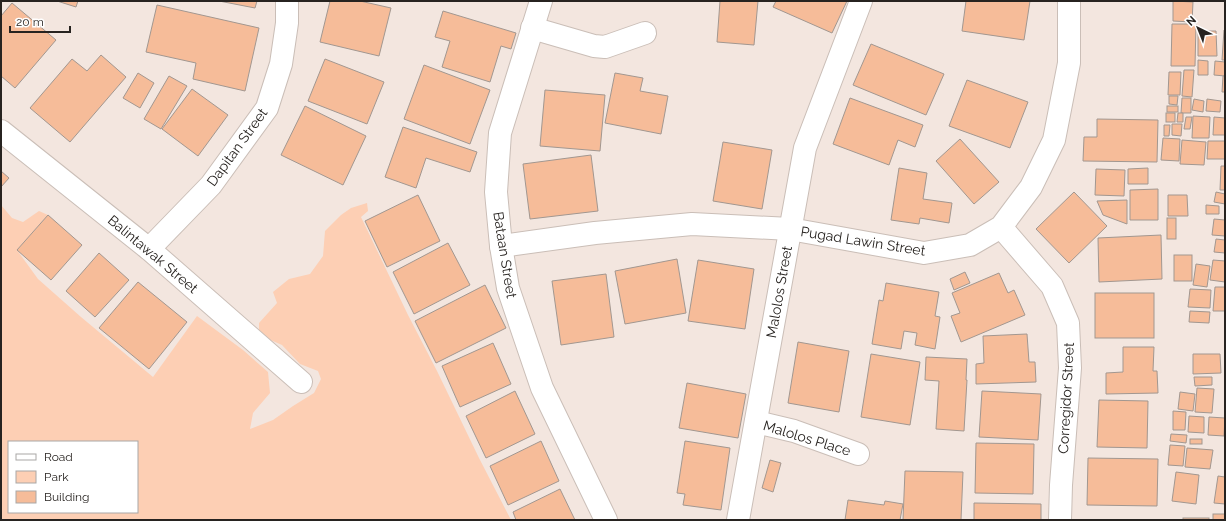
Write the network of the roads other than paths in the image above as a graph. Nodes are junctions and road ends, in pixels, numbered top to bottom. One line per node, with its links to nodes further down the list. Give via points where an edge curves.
1 (287, 1): 11 (street, Dapitan Street, via 287,23 281,64 267,108 211,185)
2 (541, 1): 5 (street, Bataan Street)
3 (861, 1): 9 (street, Malolos Street, via 805,148)
4 (1069, 1): 8 (street, Pugad Lawin Street, via 1069,63 1054,140 1031,187)
5 (532, 28): 6 (street, via 594,46 606,47); 10 (street, Bataan Street, via 500,133 496,192)
6 (645, 33)
7 (1, 131): 11 (street, Balintawak Street)
8 (1002, 227): 9 (street, Pugad Lawin Street, via 970,245 924,253); 17 (street, Corregidor Street, via 1052,286 1068,323 1070,368 1060,485)
9 (790, 229): 10 (street, Pugad Lawin Street, via 692,224 595,233); 13 (street, Malolos Street)
10 (501, 246): 15 (street, Bataan Street, via 508,288 542,388)
11 (149, 249): 12 (street, Balintawak Street)
12 (301, 382)
13 (756, 422): 14 (street, Malolos Place, via 794,431); 16 (street, Malolos Street)
14 (858, 454)
15 (606, 520)
16 (738, 520)
17 (1060, 520)

